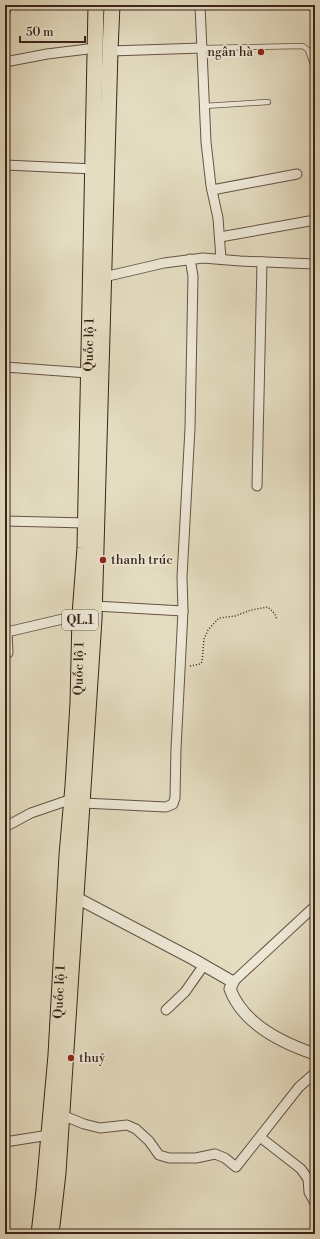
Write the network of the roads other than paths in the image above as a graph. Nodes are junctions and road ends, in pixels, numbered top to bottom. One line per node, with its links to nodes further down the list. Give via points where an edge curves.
1 (6, 5): 5 (street)
2 (96, 5): 7 (highway, Quốc lộ 1 / QL.1)
3 (112, 5): 7 (highway, Quốc lộ 1 / QL.1)
4 (200, 5): 6 (street)
5 (5, 13)
6 (202, 48): 7 (street); 9 (lane, via 302,46 308,50); 12 (street)
7 (103, 50): 8 (street, via 47,54); 10 (highway, Quốc lộ 1 / QL.1)
8 (5, 62)
9 (315, 71)
10 (101, 101): 14 (highway, Quốc lộ 1 / QL.1); 23 (highway, Quốc lộ 1 / QL.1)
11 (268, 102): 12 (lane)
12 (204, 106): 16 (street)
13 (5, 165): 14 (street)
14 (94, 169): 25 (highway, Quốc lộ 1 / QL.1)
15 (297, 174): 16 (street)
16 (212, 190): 18 (street)
17 (315, 220): 18 (street)
18 (220, 237): 20 (street)
19 (190, 259): 20 (street); 23 (street); 30 (street, via 193,309 182,577)
20 (221, 259): 21 (street)
21 (262, 262): 22 (street); 26 (street)
22 (315, 264)
23 (104, 277): 29 (highway, Quốc lộ 1 / QL.1)
24 (5, 367): 25 (street)
25 (88, 373): 28 (highway, Quốc lộ 1 / QL.1)
26 (257, 486)
27 (5, 520): 28 (street)
28 (86, 523): 31 (highway, Quốc lộ 1 / QL.1)
29 (95, 606): 30 (street); 34 (highway, Quốc lộ 1 / QL.1)
30 (183, 611): 34 (street, via 175,798 172,804 166,807)
31 (80, 615): 32 (street); 34 (highway, Quốc lộ 1 / QL.1)
32 (6, 630): 33 (street)
33 (8, 653)
34 (78, 801): 35 (street, via 31,813); 36 (highway, Quốc lộ 1 / QL.1); 44 (highway, Quốc lộ 1 / QL.1, via 67,855)
35 (5, 827)
36 (77, 898): 38 (street); 43 (highway, Quốc lộ 1 / QL.1)
37 (315, 906): 39 (street)
38 (204, 965): 39 (street); 40 (street, via 185,992)
39 (233, 982): 41 (street, via 230,989 233,995 242,1010 254,1021 275,1037)
40 (166, 1010)
41 (315, 1054)
42 (315, 1073): 45 (street, via 299,1087)
43 (62, 1115): 45 (street, via 100,1128 127,1125 136,1129 159,1155 169,1158 196,1158 216,1154 236,1167); 49 (highway, Quốc lộ 1 / QL.1)
44 (49, 1135): 46 (street); 48 (highway, Quốc lộ 1 / QL.1)
45 (260, 1137): 47 (street, via 301,1168 308,1178 309,1192)
46 (5, 1142)
47 (315, 1203)
48 (39, 1234)
49 (51, 1234)

